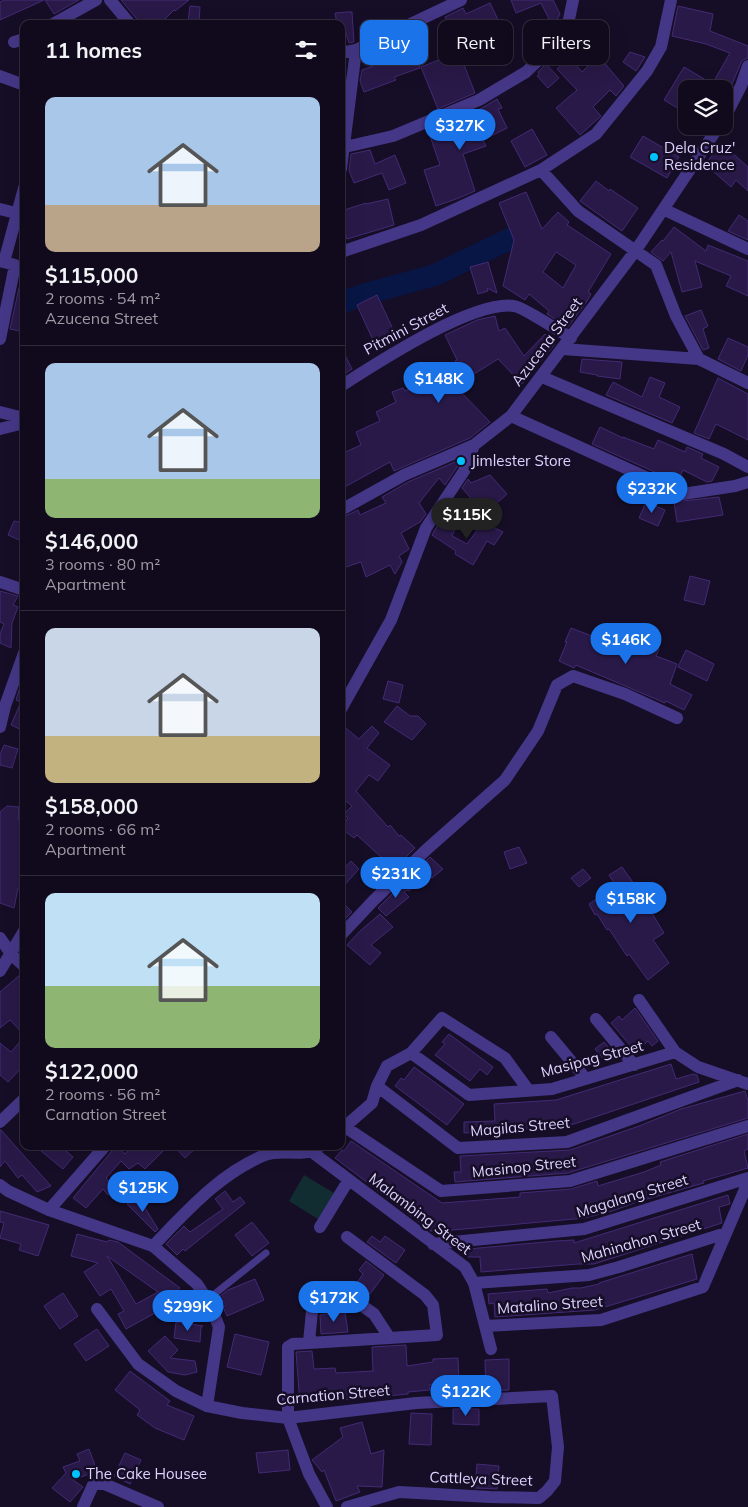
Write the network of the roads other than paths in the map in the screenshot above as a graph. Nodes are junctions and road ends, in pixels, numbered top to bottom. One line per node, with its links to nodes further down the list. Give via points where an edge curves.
1 (96, 0): 6 (street)
2 (110, 0): 7 (street)
3 (461, 0): 8 (street)
4 (573, 0): 16 (street, via 568,24 559,41 526,72 479,100 393,136)
5 (671, 0): 17 (street, via 661,47 647,71 596,134)
6 (60, 20)
7 (127, 20)
8 (356, 50): 9 (street); 15 (street)
9 (345, 52)
10 (748, 66): 13 (street)
11 (1, 79): 12 (street)
12 (20, 84)
13 (733, 102)
14 (713, 135): 19 (street, Azucena Street)
15 (345, 139)
16 (345, 147)
17 (541, 170): 23 (street, via 578,211); 24 (street, via 421,225)
18 (0, 209): 20 (street)
19 (665, 210): 22 (street); 23 (street, Azucena Street)
20 (20, 214)
21 (20, 219): 25 (street)
22 (748, 249)
23 (636, 250): 27 (street, Azucena Street); 30 (street, via 656,265 676,316)
24 (345, 251)
25 (11, 263): 26 (street)
26 (3, 308): 28 (street)
27 (571, 338): 29 (street, Azucena Street); 32 (street, Pitmini Street, via 515,306 491,307 447,323)
28 (0, 339)
29 (563, 349): 30 (street); 31 (street, Azucena Street)
30 (699, 359): 33 (street)
31 (542, 377): 35 (street, Azucena Street); 40 (street)
32 (345, 383)
33 (748, 383)
34 (0, 412): 36 (street)
35 (511, 416): 39 (street, Azucena Street); 41 (street, via 683,494)
36 (20, 417)
37 (20, 424): 38 (street)
38 (0, 429)
39 (474, 445): 42 (street, Azucena Street, via 404,475); 47 (street, via 464,471 426,528 391,620)
40 (748, 467)
41 (748, 482)
42 (345, 508)
43 (0, 582): 44 (street)
44 (20, 589)
45 (20, 662): 46 (street)
46 (4, 698): 49 (street)
47 (345, 702)
48 (677, 718): 50 (street, via 625,694 573,676 557,685 538,731 505,780 426,850)
49 (0, 727)
50 (345, 931)
51 (0, 938): 53 (street)
52 (20, 938): 53 (street)
53 (11, 954): 54 (street); 55 (street)
54 (20, 962)
55 (0, 971)
56 (639, 1000): 59 (street)
57 (596, 1019): 61 (street)
58 (551, 1037): 62 (street)
59 (675, 1052): 61 (street, Masipag Street); 63 (street, via 698,1067)
60 (411, 1053): 64 (street, via 387,1066); 65 (street, Masipag Street, via 469,1095); 65 (street, via 442,1018 505,1058)
61 (634, 1065): 62 (street, Masipag Street)
62 (586, 1079): 65 (street, Masipag Street, via 552,1089)
63 (743, 1082): 64 (street, Magilas Street, via 566,1142 458,1148)
64 (377, 1086): 68 (street, via 372,1103)
65 (529, 1091)
66 (20, 1103): 67 (street)
67 (0, 1122)
68 (345, 1126)
69 (748, 1126): 70 (street, Masinop Street, via 570,1182 441,1191)
70 (345, 1129)
71 (102, 1150): 78 (street)
72 (304, 1150): 83 (street, via 270,1153 249,1162 197,1201)
73 (317, 1150): 75 (street, Malambing Street)
74 (748, 1178): 82 (street, Magalang Street, via 584,1229)
75 (348, 1181): 79 (street); 82 (street, Malambing Street)
76 (748, 1182): 80 (street)
77 (0, 1185): 78 (street)
78 (49, 1210): 83 (street)
79 (320, 1227)
80 (726, 1233): 85 (street, Mahinahon Street, via 589,1275); 90 (street, Matalino Street, via 703,1288 602,1320)
81 (347, 1237): 91 (street, via 425,1295 433,1305 437,1334)
82 (433, 1244): 85 (street, Malambing Street, via 465,1267)
83 (153, 1246): 88 (street, via 197,1284)
84 (266, 1253): 88 (lane)
85 (474, 1283): 90 (street, Malambing Street)
86 (321, 1291): 92 (street, via 312,1311)
87 (347, 1295): 91 (street, via 374,1314)
88 (207, 1300): 95 (street, via 219,1327)
89 (98, 1309): 95 (street, Carnation Street, via 138,1364 176,1391)
90 (485, 1326): 93 (street, Malambing Street)
91 (389, 1337): 92 (street)
92 (309, 1342): 96 (street, via 288,1348)
93 (491, 1349)
94 (552, 1396): 96 (street, Carnation Street, via 416,1403); 100 (street, Cattleya Street, via 558,1447 555,1481 539,1498 399,1492)
95 (207, 1406): 96 (street, Carnation Street)
96 (288, 1418): 99 (street, via 309,1474)
97 (83, 1507): 98 (street, via 93,1485 102,1483)
98 (158, 1507)
99 (327, 1507)
100 (347, 1507)

